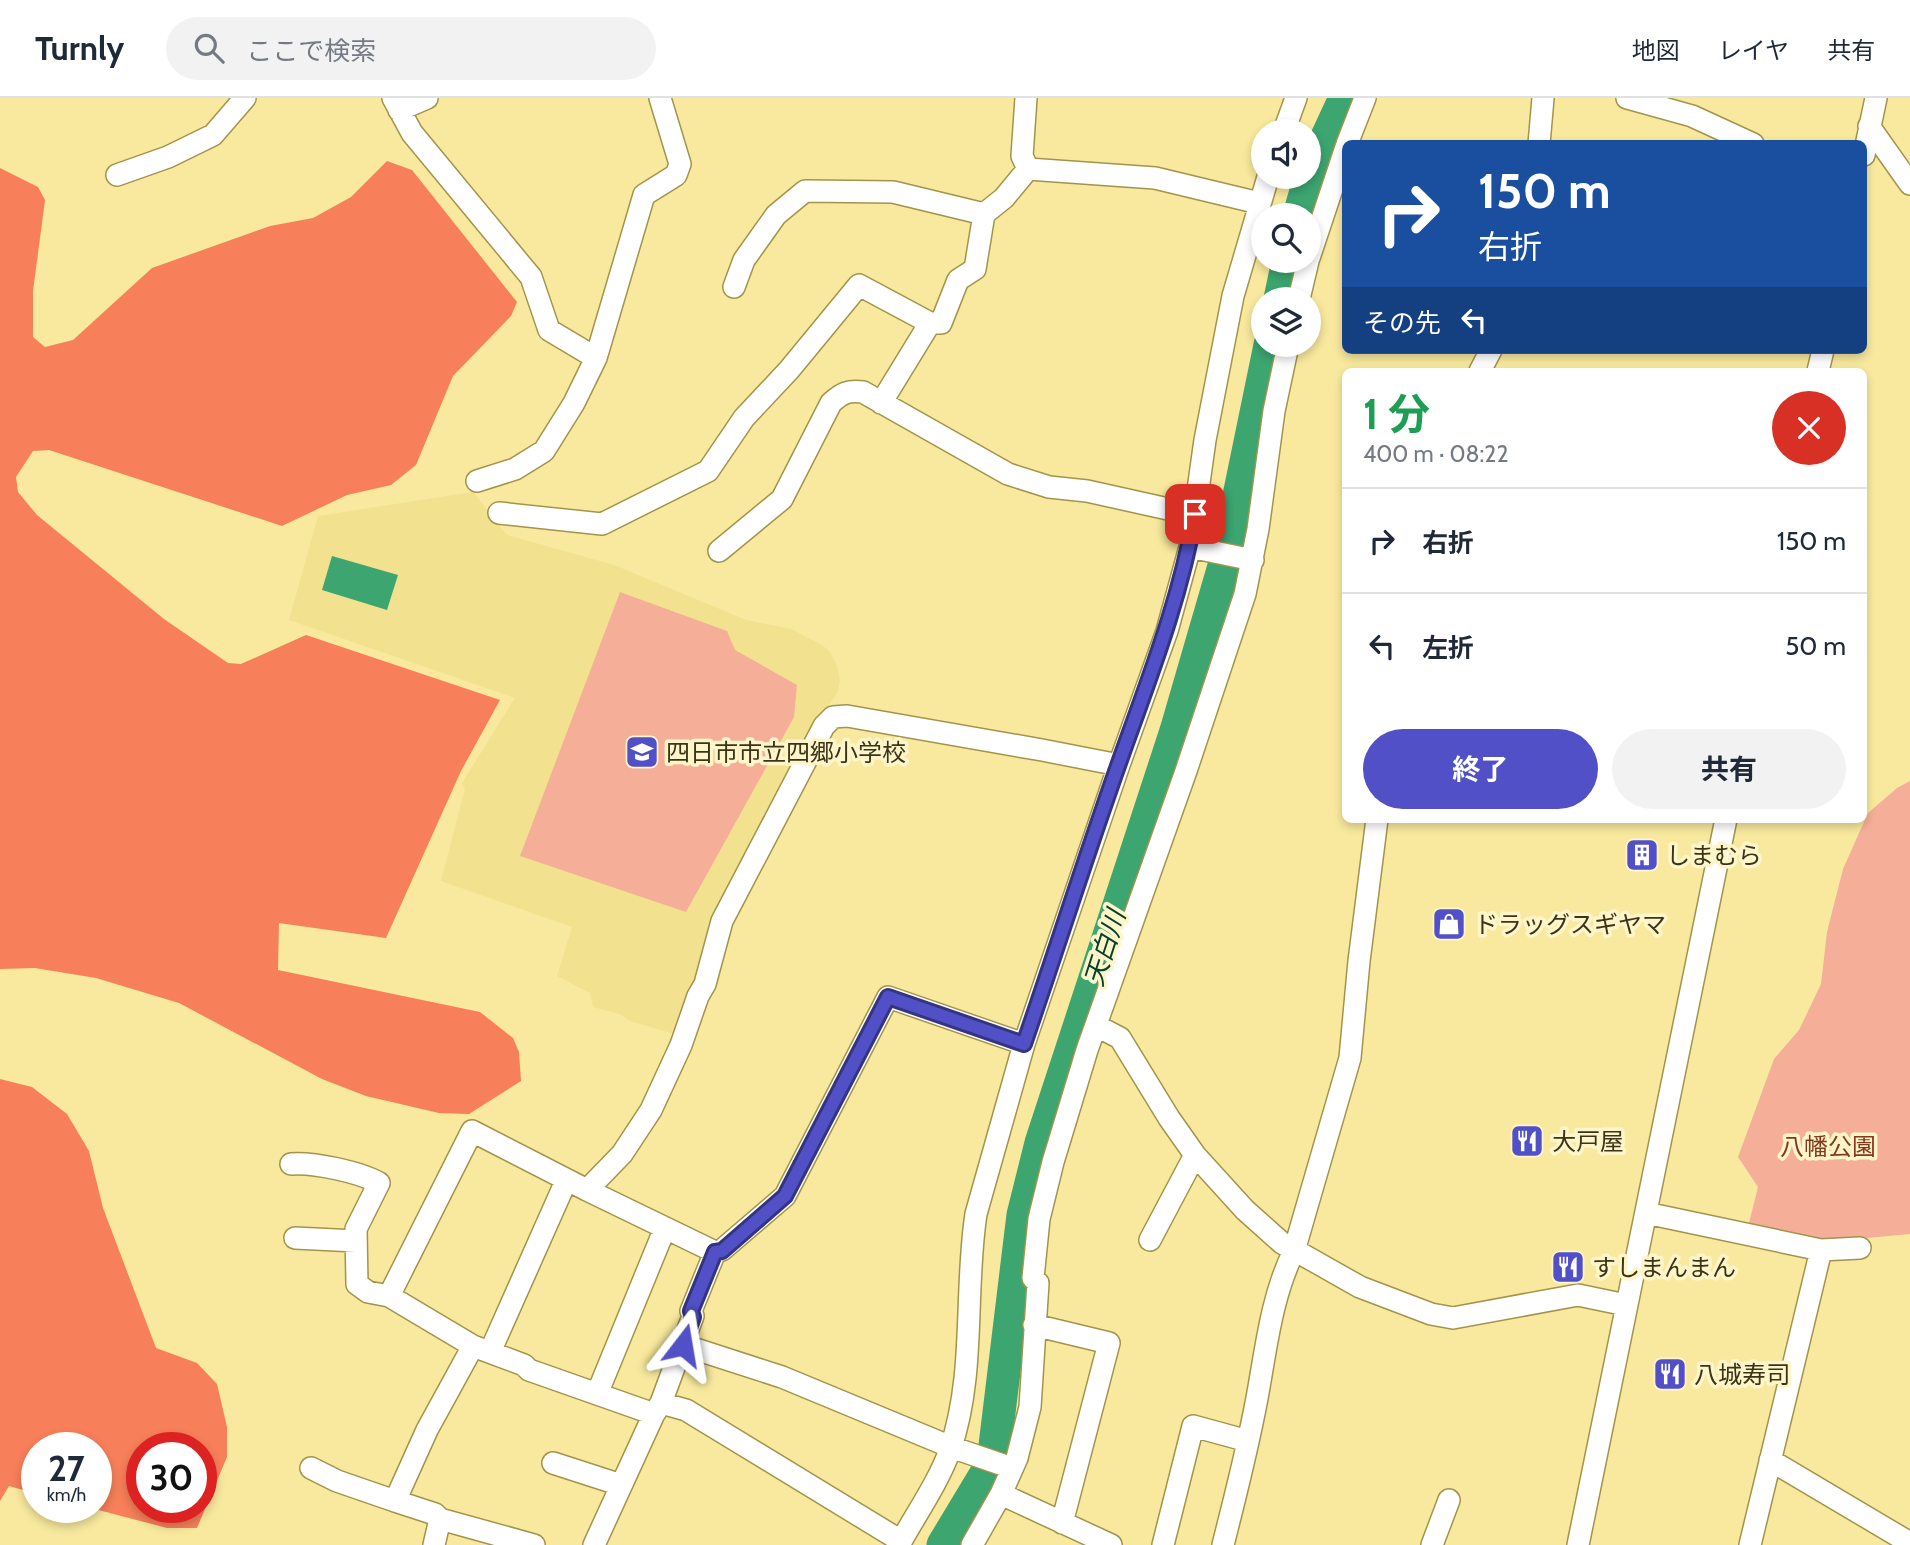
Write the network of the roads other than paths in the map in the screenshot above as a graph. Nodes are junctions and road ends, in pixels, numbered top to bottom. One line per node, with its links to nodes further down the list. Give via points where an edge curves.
1 (245, 98): 20 (street, via 213,135)
2 (427, 98): 10 (street)
3 (660, 98): 30 (street, via 680,164 676,174 643,195)
4 (1026, 98): 19 (street, via 1022,156)
5 (1296, 98): 12 (street)
6 (1365, 98): 14 (street)
7 (1543, 98): 15 (street)
8 (1627, 98): 11 (street)
9 (1875, 98): 13 (street)
10 (396, 104): 30 (street, via 412,133 531,277 549,330)
11 (1696, 107): 16 (street)
12 (1288, 119)
13 (1870, 126): 17 (street); 21 (street)
14 (1348, 140)
15 (1539, 140)
16 (1746, 140)
17 (1867, 140)
18 (1342, 157): 25 (street)
19 (1028, 169): 23 (street, via 1155,178); 24 (street)
20 (117, 175)
21 (1910, 184)
22 (1264, 189): 23 (street)
23 (1259, 203)
24 (984, 214): 27 (street, via 893,192 805,191 775,215 744,260); 28 (street, via 975,269 958,280 941,323)
25 (1321, 223)
26 (1251, 232): 34 (street, via 1219,358)
27 (734, 287)
28 (930, 323): 31 (street); 33 (street, via 859,285 744,418 708,471 602,524)
29 (1285, 357): 37 (street)
30 (596, 358): 32 (street, via 544,451 515,469)
31 (880, 403): 34 (street, via 1008,474 1049,487); 36 (street, via 852,390 831,403 782,499)
32 (477, 481)
33 (499, 513)
34 (1195, 514): 35 (street)
35 (1193, 547): 37 (street); 38 (street)
36 (719, 551)
37 (1251, 560): 41 (street, via 1245,594)
38 (1118, 765): 42 (street); 46 (street, via 833,717 824,726 722,921 705,984 651,1110 622,1154)
39 (1376, 823): 54 (street, via 1350,1058)
40 (1726, 823): 47 (street)
41 (1097, 1026): 43 (street, via 1120,1038); 58 (street, via 1039,1219)
42 (1024, 1044): 55 (street, via 888,997 785,1196 722,1251); 64 (street, via 976,1214 966,1382)
43 (1195, 1155): 50 (street); 54 (street, via 1259,1225)
44 (291, 1164): 51 (street, via 365,1175 379,1183 356,1230)
45 (566, 1181): 46 (street); 56 (street, via 472,1131); 60 (street)
46 (587, 1190): 48 (street)
47 (1646, 1213): 53 (street); 57 (street)
48 (665, 1228): 55 (street); 61 (street)
49 (295, 1238): 51 (street)
50 (1150, 1240)
51 (356, 1241): 56 (street, via 357,1284)
52 (1860, 1248): 53 (street)
53 (1821, 1250): 65 (street)
54 (1294, 1251): 57 (street, via 1360,1287 1453,1318 1578,1295); 63 (street, via 1266,1343)
55 (715, 1252): 59 (street)
56 (388, 1296): 60 (street)
57 (1626, 1305): 85 (street)
58 (1034, 1325): 67 (street, via 1030,1407); 74 (street, via 1109,1343)
59 (683, 1345): 62 (street); 64 (street, via 782,1377)
60 (482, 1349): 61 (street); 72 (street, via 427,1430)
61 (597, 1394): 62 (street)
62 (658, 1408): 69 (street); 75 (street, via 687,1410)
63 (1248, 1441): 82 (street, via 1193,1426); 83 (street)
64 (956, 1449): 67 (street); 75 (street)
65 (1770, 1460): 76 (street); 86 (street)
66 (554, 1463): 69 (street)
67 (1009, 1467): 70 (street)
68 (311, 1468): 72 (street)
69 (621, 1485): 79 (street)
70 (1001, 1494): 74 (street); 80 (street)
71 (1449, 1500): 84 (street)
72 (395, 1501): 73 (street)
73 (440, 1519): 77 (street); 78 (street)
74 (1062, 1523): 81 (street)
75 (900, 1543)
76 (1910, 1543)
77 (434, 1545)
78 (534, 1545)
79 (593, 1545)
80 (972, 1545)
81 (1111, 1545)
82 (1163, 1545)
83 (1223, 1545)
84 (1432, 1545)
85 (1578, 1545)
86 (1750, 1545)

